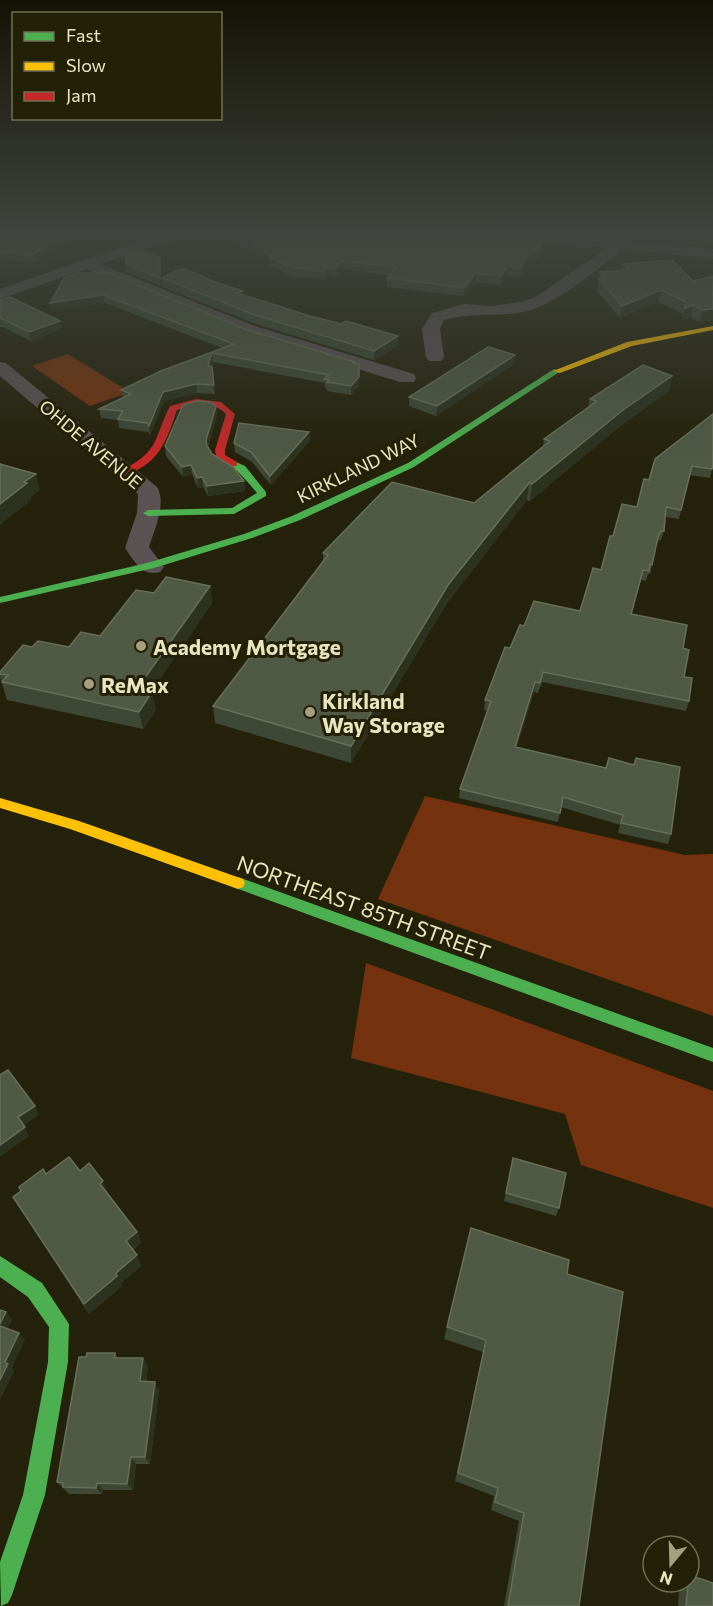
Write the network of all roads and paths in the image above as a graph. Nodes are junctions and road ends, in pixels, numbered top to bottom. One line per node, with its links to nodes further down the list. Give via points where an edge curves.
1 (195, 308): 6 (street, via 249,330)
2 (511, 308): 4 (street, via 464,309 438,317 431,328)
3 (713, 328): 9 (main road, KIRKLAND WAY, via 635,343 574,363 391,476 277,525)
4 (435, 357)
5 (0, 367): 7 (street, OHDE AVENUE)
6 (407, 378)
7 (125, 472): 8 (street, OHDE AVENUE, via 149,492); 8 (main road, via 146,463 157,450 173,408 199,401 226,405 231,414 221,456 242,468 262,494 234,511)
8 (148, 513): 9 (street, OHDE AVENUE, via 137,548)
9 (152, 567): 10 (main road, KIRKLAND WAY)
10 (0, 600)
11 (0, 803): 12 (main road, NORTHEAST 85TH STREET, via 74,825)
12 (713, 1055)
13 (0, 1266): 14 (main road, via 35,1290 59,1324 58,1362 34,1495)
14 (0, 1595)

